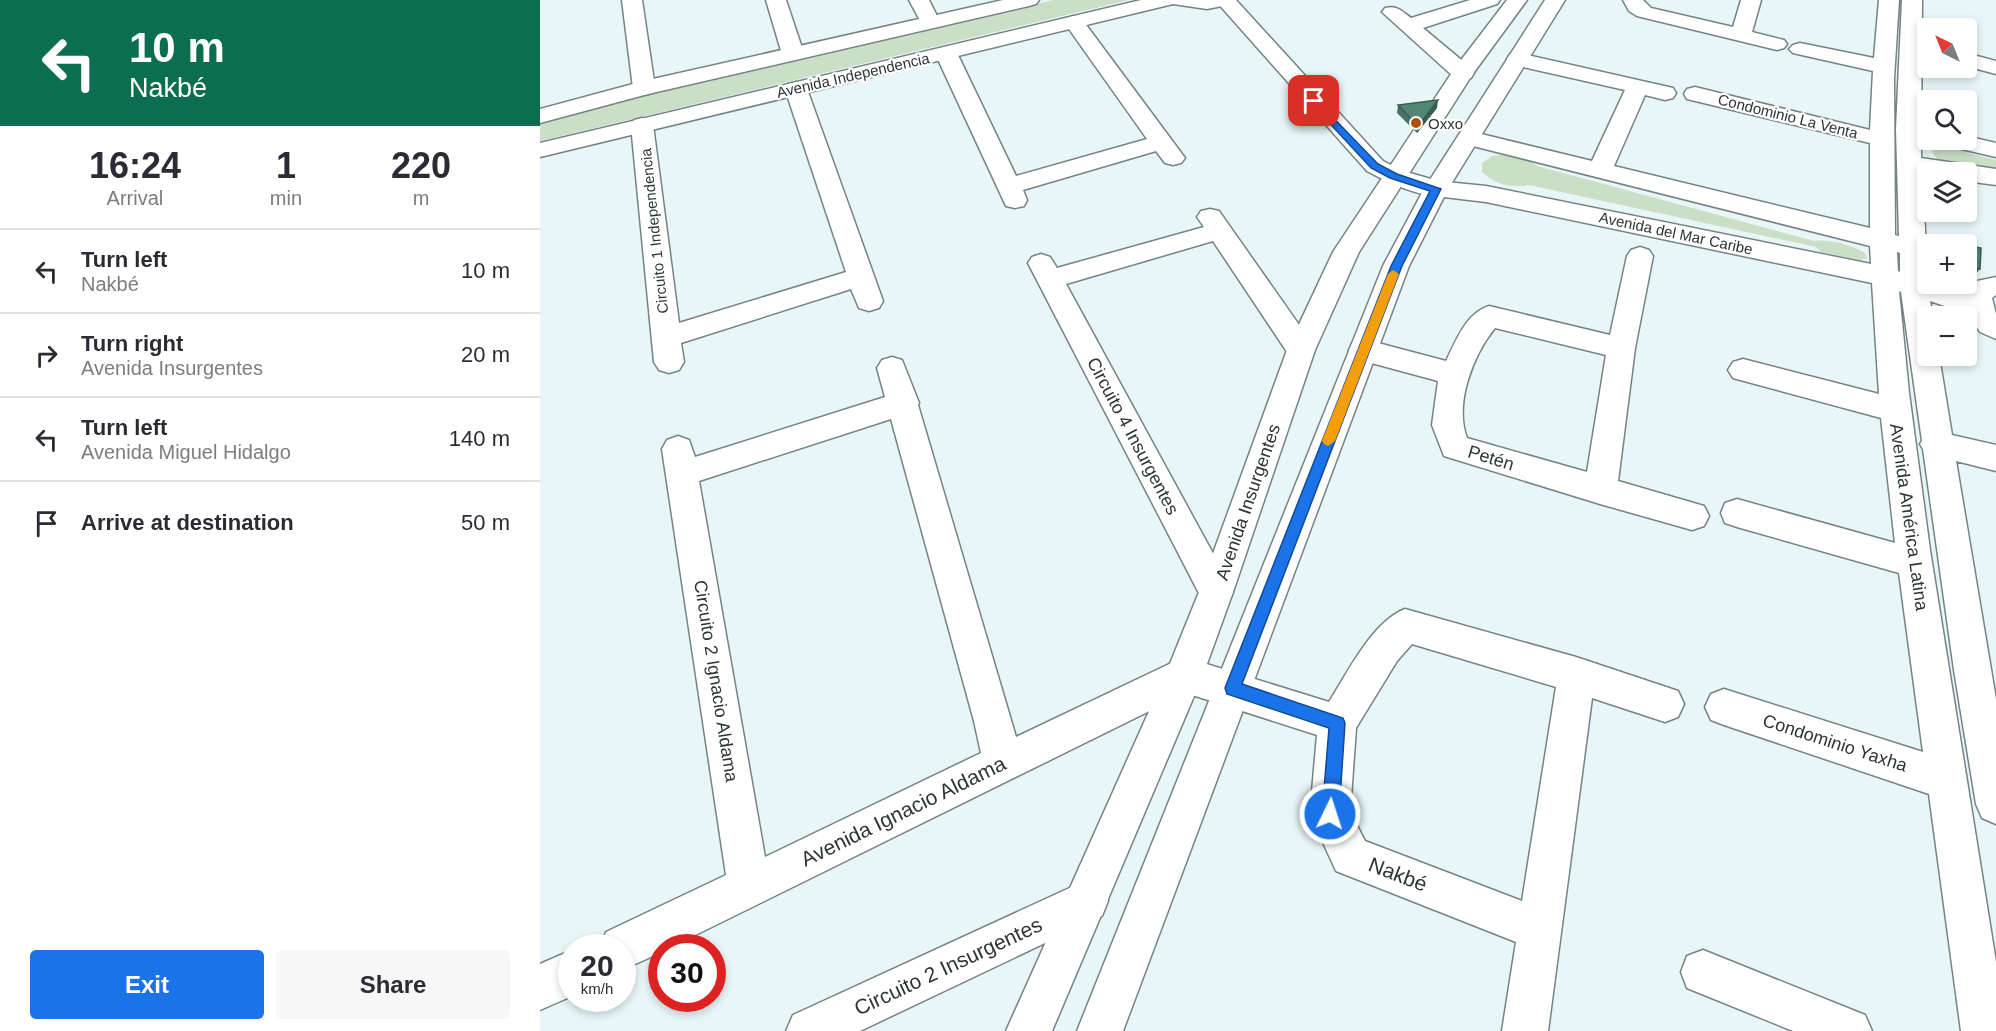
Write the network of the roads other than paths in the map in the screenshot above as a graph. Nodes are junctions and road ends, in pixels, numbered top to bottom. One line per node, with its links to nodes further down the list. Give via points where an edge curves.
1 (632, 0): 32 (street)
2 (776, 0): 24 (street)
3 (919, 0): 16 (street)
4 (1029, 0): 16 (street, Avenida Independencia)
5 (1166, 0): 17 (street, Avenida Independencia)
6 (1180, 0): 7 (street)
7 (1225, 0): 47 (street, Avenida del Mar Caribe, via 1359,152)
8 (1490, 0): 18 (street)
9 (1517, 0): 30 (street, Avenida Insurgentes)
10 (1555, 0): 26 (street)
11 (1633, 0): 20 (street, via 1644,12)
12 (1751, 0): 20 (street)
13 (1889, 0): 28 (street, Avenida América Latina)
14 (1912, 0): 19 (street, Avenida América Latina)
15 (1392, 12): 18 (street)
16 (930, 22): 24 (street, Avenida Independencia)
17 (1074, 22): 23 (street, Avenida Independencia); 23 (street, via 1167,150 1011,193)
18 (1407, 26): 30 (street)
19 (1917, 29)
20 (1741, 35): 21 (street)
21 (1777, 44)
22 (1800, 49): 28 (street)
23 (946, 53): 33 (street, Avenida Independencia)
24 (793, 54): 32 (street, Avenida Independencia)
25 (1917, 54): 38 (street, Avenida América Latina)
26 (1518, 59): 31 (street); 39 (street)
27 (1977, 62): 29 (street)
28 (1882, 66): 38 (street, Avenida América Latina)
29 (1996, 68)
30 (1463, 73): 47 (street, Avenida Insurgentes)
31 (1638, 86): 34 (street); 45 (street)
32 (644, 88): 36 (street, Avenida Independencia)
33 (796, 88): 37 (street, Avenida Independencia); 37 (street, Circuito 1 Independencia, via 865,289 668,350)
34 (1665, 93)
35 (1695, 94): 38 (street, Condominio La Venta)
36 (540, 116)
37 (642, 125): 41 (street, Avenida Independencia)
38 (1905, 134): 43 (street, Avenida América Latina); 50 (street, Avenida América Latina)
39 (1469, 138): 45 (street); 49 (street)
40 (1977, 146): 42 (street)
41 (540, 150)
42 (1996, 150)
43 (1910, 164): 44 (street); 50 (street, Avenida América Latina)
44 (1917, 165)
45 (1600, 170): 50 (street)
46 (1977, 174): 48 (street)
47 (1394, 176): 49 (street, Avenida del Mar Caribe); 56 (street, Avenida Insurgentes, via 1346,252)
48 (1996, 177)
49 (1436, 189): 52 (street, Avenida del Mar Caribe, via 1486,194); 57 (street, via 1396,266)
50 (1897, 243): 52 (street, Avenida América Latina)
51 (1640, 256): 55 (street)
52 (1899, 281): 53 (street, Avenida del Mar Caribe); 62 (street, Avenida América Latina); 63 (street, Avenida América Latina)
53 (1987, 296): 54 (street, via 1986,321)
54 (1996, 329)
55 (1622, 348): 60 (street, Petén, via 1489,316 1475,333); 65 (street)
56 (1301, 350): 69 (street, Avenida Insurgentes); 69 (street, Circuito 4 Insurgentes, via 1215,224 1046,271)
57 (1363, 351): 60 (street); 73 (street)
58 (892, 368): 61 (street)
59 (1743, 370): 62 (street)
60 (1454, 374): 65 (street, Petén, via 1447,425 1455,447)
61 (904, 403): 77 (street); 80 (street, Circuito 2 Ignacio Aldama, via 680,462)
62 (1895, 410): 68 (street, Avenida América Latina)
63 (1936, 444): 64 (street); 70 (street, Avenida América Latina)
64 (1996, 458)
65 (1600, 491): 67 (street, Petén)
66 (1737, 513): 68 (street)
67 (1692, 516)
68 (1915, 563): 78 (street, Avenida América Latina)
69 (1216, 592): 71 (street, Avenida Insurgentes)
70 (1984, 673): 79 (street, Avenida América Latina)
71 (1184, 675): 73 (street); 77 (street, Avenida Ignacio Aldama); 81 (street, Avenida Insurgentes)
72 (1576, 675): 74 (street, Nakbé); 76 (street, Nakbé, via 1405,626 1384,649); 82 (street)
73 (1233, 688): 76 (street); 89 (street)
74 (1665, 704)
75 (1724, 707): 78 (street, Condominio Yaxha)
76 (1337, 723): 82 (street, Nakbé, via 1330,814 1351,856)
77 (1002, 762): 80 (street, Avenida Ignacio Aldama)
78 (1947, 780): 92 (street, Avenida América Latina)
79 (1996, 804)
80 (749, 888): 83 (street, Avenida Ignacio Aldama)
81 (1088, 901): 87 (street, Circuito 2 Insurgentes); 88 (street, Avenida Insurgentes)
82 (1539, 929): 90 (street)
83 (636, 941)
84 (1703, 972): 91 (street)
85 (558, 979): 86 (street)
86 (540, 987)
87 (809, 1031)
88 (1029, 1031)
89 (1100, 1031)
90 (1526, 1031)
91 (1849, 1031)
92 (1984, 1031)

